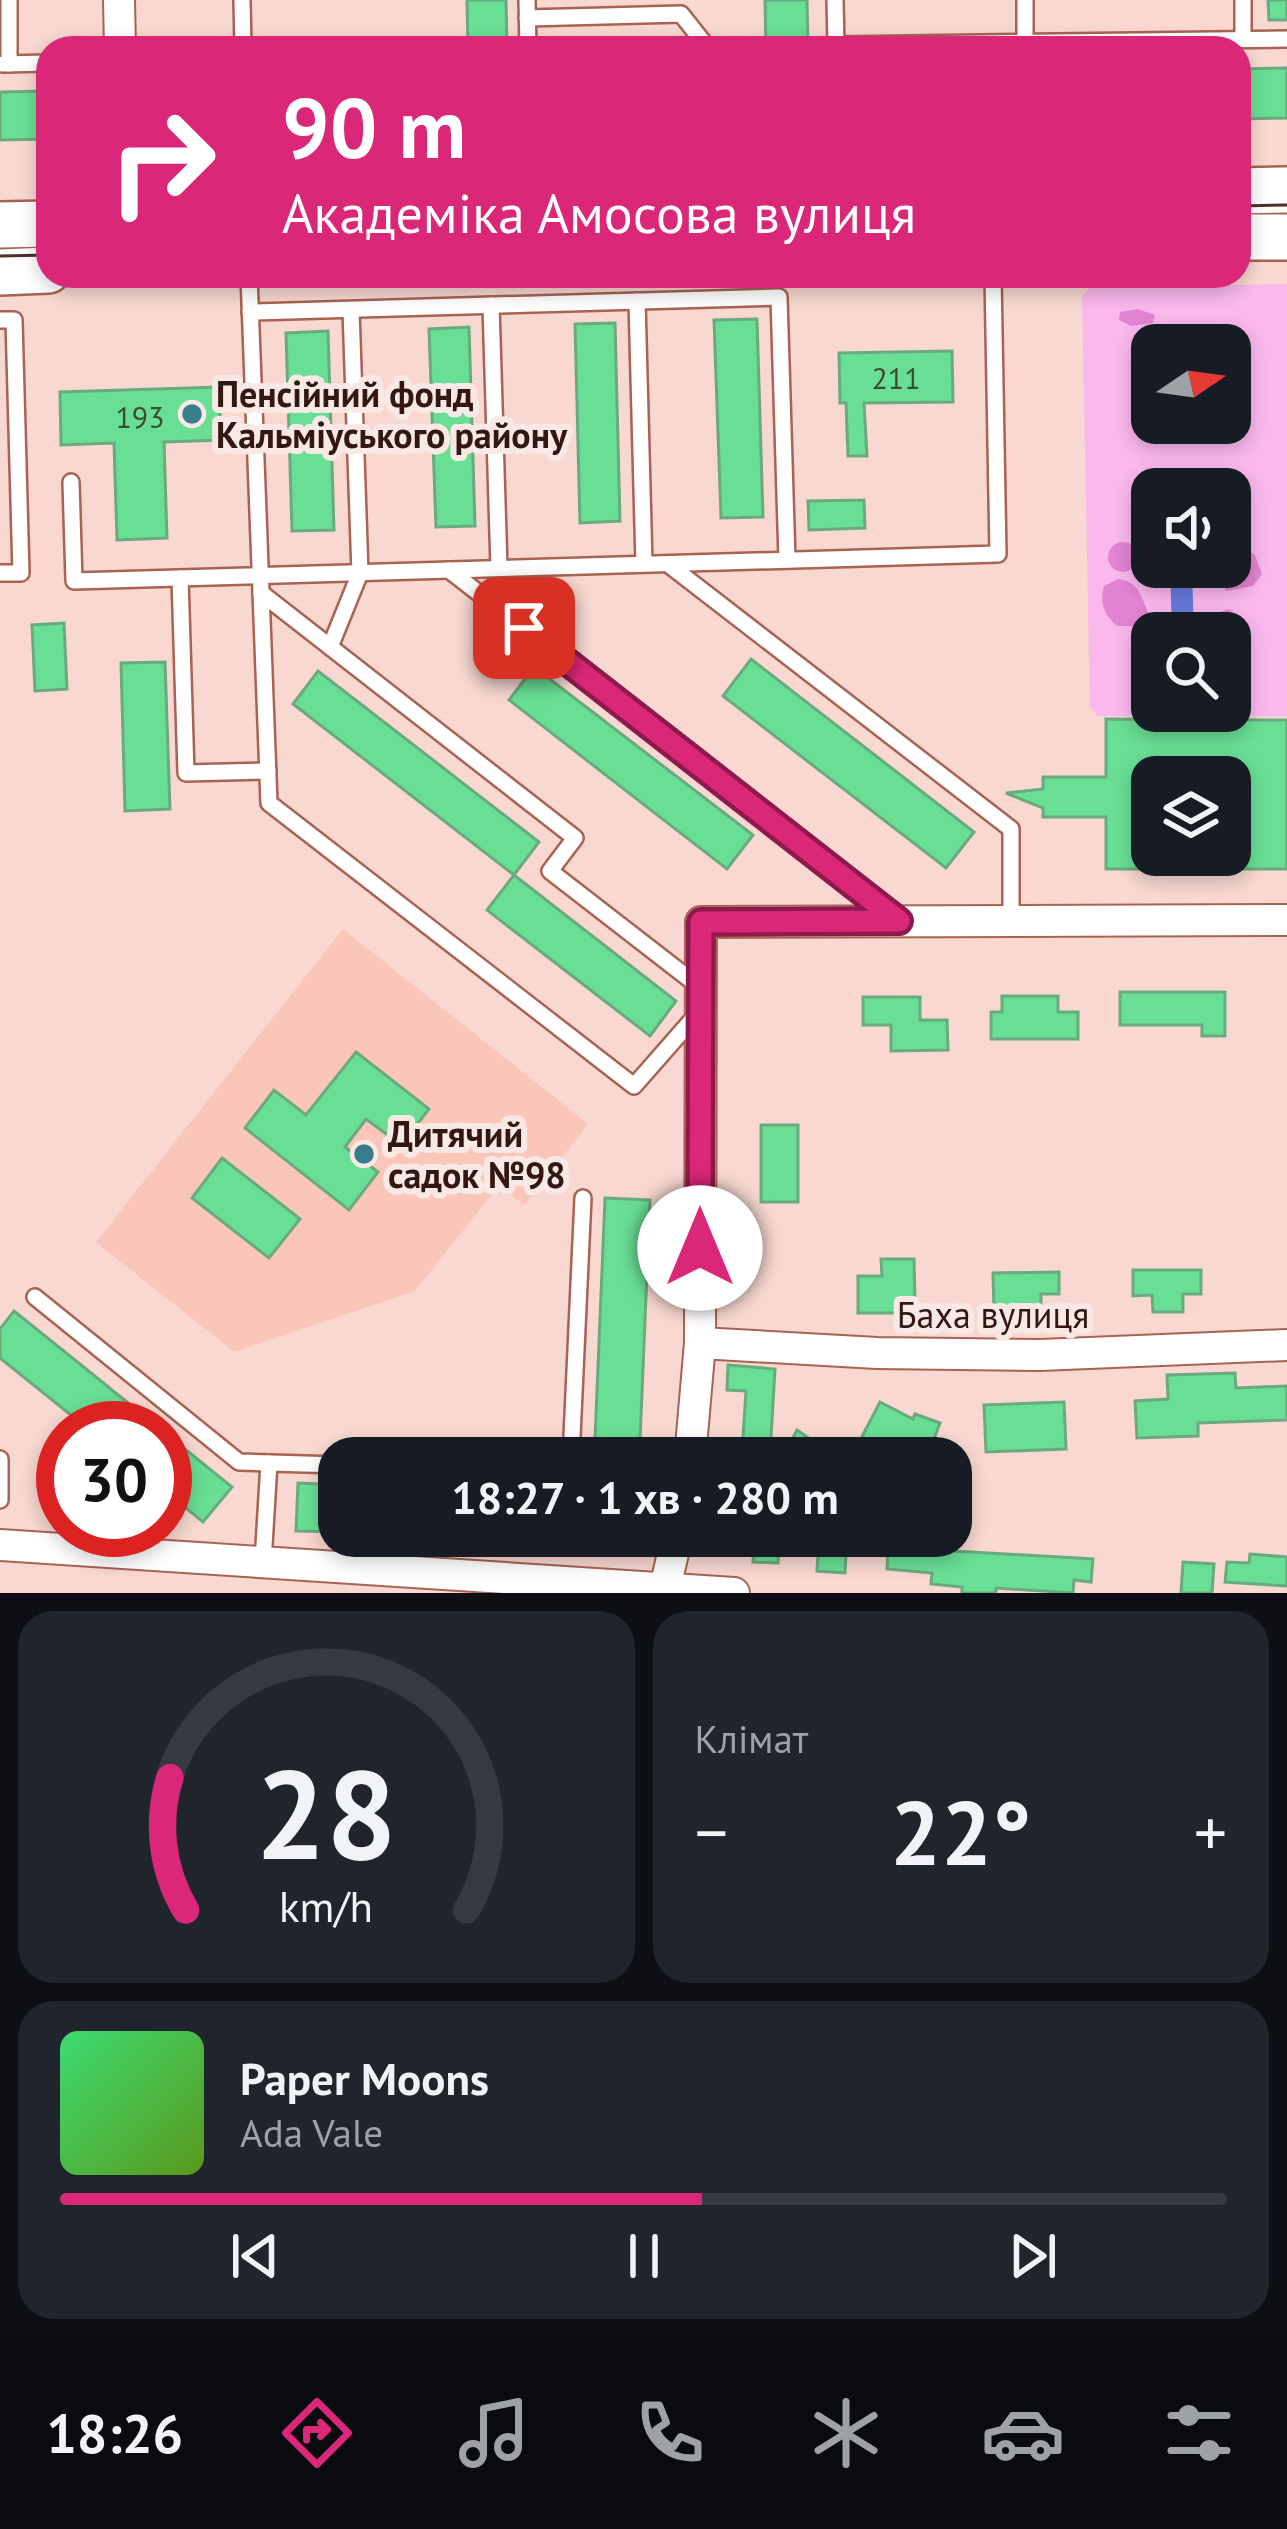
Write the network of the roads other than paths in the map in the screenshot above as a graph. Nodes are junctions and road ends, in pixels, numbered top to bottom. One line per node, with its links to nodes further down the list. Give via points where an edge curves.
1 (9, 0): 19 (lane)
2 (119, 0): 9 (street)
3 (242, 0): 10 (lane)
4 (527, 0): 8 (lane)
5 (835, 0): 13 (lane)
6 (1024, 0): 14 (lane)
7 (1243, 0): 15 (lane)
8 (527, 18): 11 (lane); 12 (lane, via 681,14)
9 (120, 36)
10 (243, 36)
11 (528, 36)
12 (698, 36)
13 (836, 36)
14 (1025, 36)
15 (1243, 36)
16 (1251, 39): 17 (lane)
17 (1287, 39)
18 (36, 63): 19 (lane)
19 (5, 64)
20 (1287, 190): 21 (main road)
21 (1251, 191)
22 (36, 224): 23 (main road)
23 (0, 225)
24 (1287, 236): 25 (main road)
25 (1251, 238)
26 (36, 270): 27 (main road)
27 (0, 272)
28 (249, 288): 33 (lane)
29 (993, 288): 36 (lane, via 998,554)
30 (637, 301): 31 (lane); 36 (lane, via 779,297); 38 (lane)
31 (491, 305): 32 (lane); 39 (lane)
32 (351, 310): 33 (lane); 42 (lane)
33 (250, 313): 44 (lane)
34 (0, 320): 41 (lane, via 14,320 21,573)
35 (71, 482): 43 (lane, via 74,581)
36 (787, 560): 37 (lane)
37 (668, 563): 38 (lane); 47 (lane, via 1011,829)
38 (644, 564): 39 (lane)
39 (499, 568): 40 (lane)
40 (449, 570): 42 (lane); 49 (lane)
41 (0, 573)
42 (360, 573): 44 (lane); 45 (lane)
43 (180, 578): 44 (lane); 46 (lane, via 186,773)
44 (261, 584): 45 (lane); 46 (lane)
45 (329, 646): 50 (lane, via 575,838 550,871)
46 (268, 771): 50 (lane, via 268,803 634,1086)
47 (1011, 920): 48 (street); 49 (street)
48 (1287, 920)
49 (899, 921): 50 (street, via 701,922)
50 (701, 999): 53 (street)
51 (583, 1198): 55 (lane)
52 (35, 1298): 58 (lane, via 239,1462)
53 (700, 1343): 54 (street, Баха вулиця, via 1040,1355); 56 (street)
54 (1287, 1345)
55 (572, 1437)
56 (692, 1437)
57 (0, 1459): 60 (lane)
58 (269, 1463): 59 (lane); 63 (lane)
59 (318, 1465)
60 (0, 1500)
61 (0, 1545): 63 (street)
62 (672, 1557): 64 (street)
63 (263, 1562): 64 (street)
64 (665, 1588): 65 (street)
65 (734, 1593)

